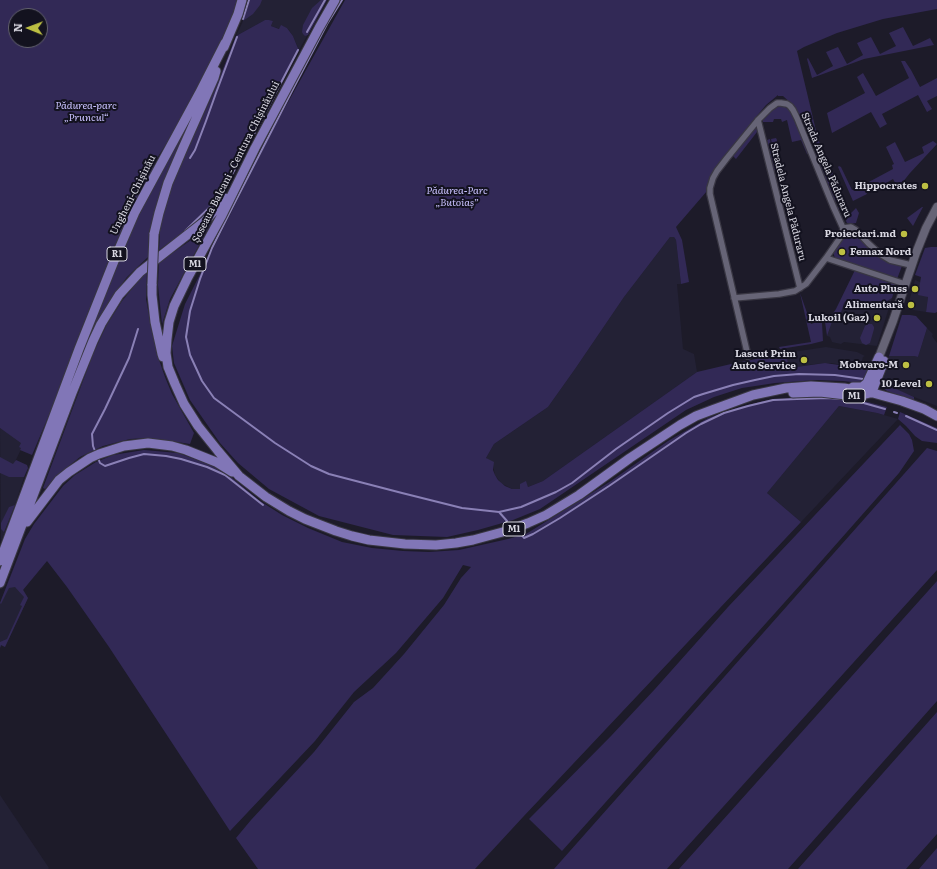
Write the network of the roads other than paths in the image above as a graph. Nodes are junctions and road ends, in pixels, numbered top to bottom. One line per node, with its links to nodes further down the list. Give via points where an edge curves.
1 (242, 0): 3 (highway, M1)
2 (335, 0): 5 (highway, Șoseaua Balcani - Centura Chișinăului / M1)
3 (225, 43): 15 (highway, M1, bridge, via 214,78 168,183 154,234 152,301 162,354); 22 (highway, Ungheni-Chișinău / R1, via 118,250 79,349)
4 (758, 120): 7 (street, Strada Angela Păduraru, via 777,103 790,106 798,118); 11 (street, Stradela Angela Păduraru); 12 (street, Strada Angela Păduraru, via 717,172 710,188)
5 (245, 168): 15 (highway, Șoseaua Balcani - Centura Chișinăului / M1, via 174,306 166,339); 22 (highway, R1, via 220,205 205,221 140,272 119,295 93,341)
6 (937, 207): 9 (main road)
7 (843, 228): 8 (street, Strada Angela Păduraru, via 842,235); 9 (street, via 851,227 856,230 880,254 890,260)
8 (826, 258): 10 (street); 11 (street, Stradela Angela Păduraru)
9 (912, 265): 10 (main road)
10 (905, 284): 14 (main road)
11 (800, 288): 12 (street, Stradela Angela Păduraru, via 779,294)
12 (734, 298): 13 (street, Strada Angela Păduraru)
13 (748, 356)
14 (882, 359): 16 (highway, M1, via 862,387 825,384 784,385); 17 (highway, M1); 18 (highway, M1, via 879,380 881,388 886,393)
15 (168, 367): 21 (highway, Șoseaua Balcani - Centura Chișinăului / M1, via 184,404 198,426)
16 (768, 392): 17 (highway, M1, via 829,390 864,395); 20 (highway, Șoseaua Balcani - Centura Chișinăului / M1, via 820,392 862,397 904,408); 21 (highway, Șoseaua Balcani - Centura Chișinăului / M1, via 728,403 696,416 630,458 579,495 541,517 510,530 468,541 436,545 405,544 352,536 320,526 289,511)
17 (872, 392): 18 (highway, M1); 19 (highway, M1, via 876,397 912,408)
18 (937, 414)
19 (937, 420)
20 (937, 423)
21 (240, 476): 23 (highway, via 216,462 172,446 148,443 124,446 90,458 59,480)
22 (36, 478): 23 (highway, R1); 24 (highway, R1)
23 (21, 529): 25 (highway, R1)
24 (0, 561)
25 (0, 583)

